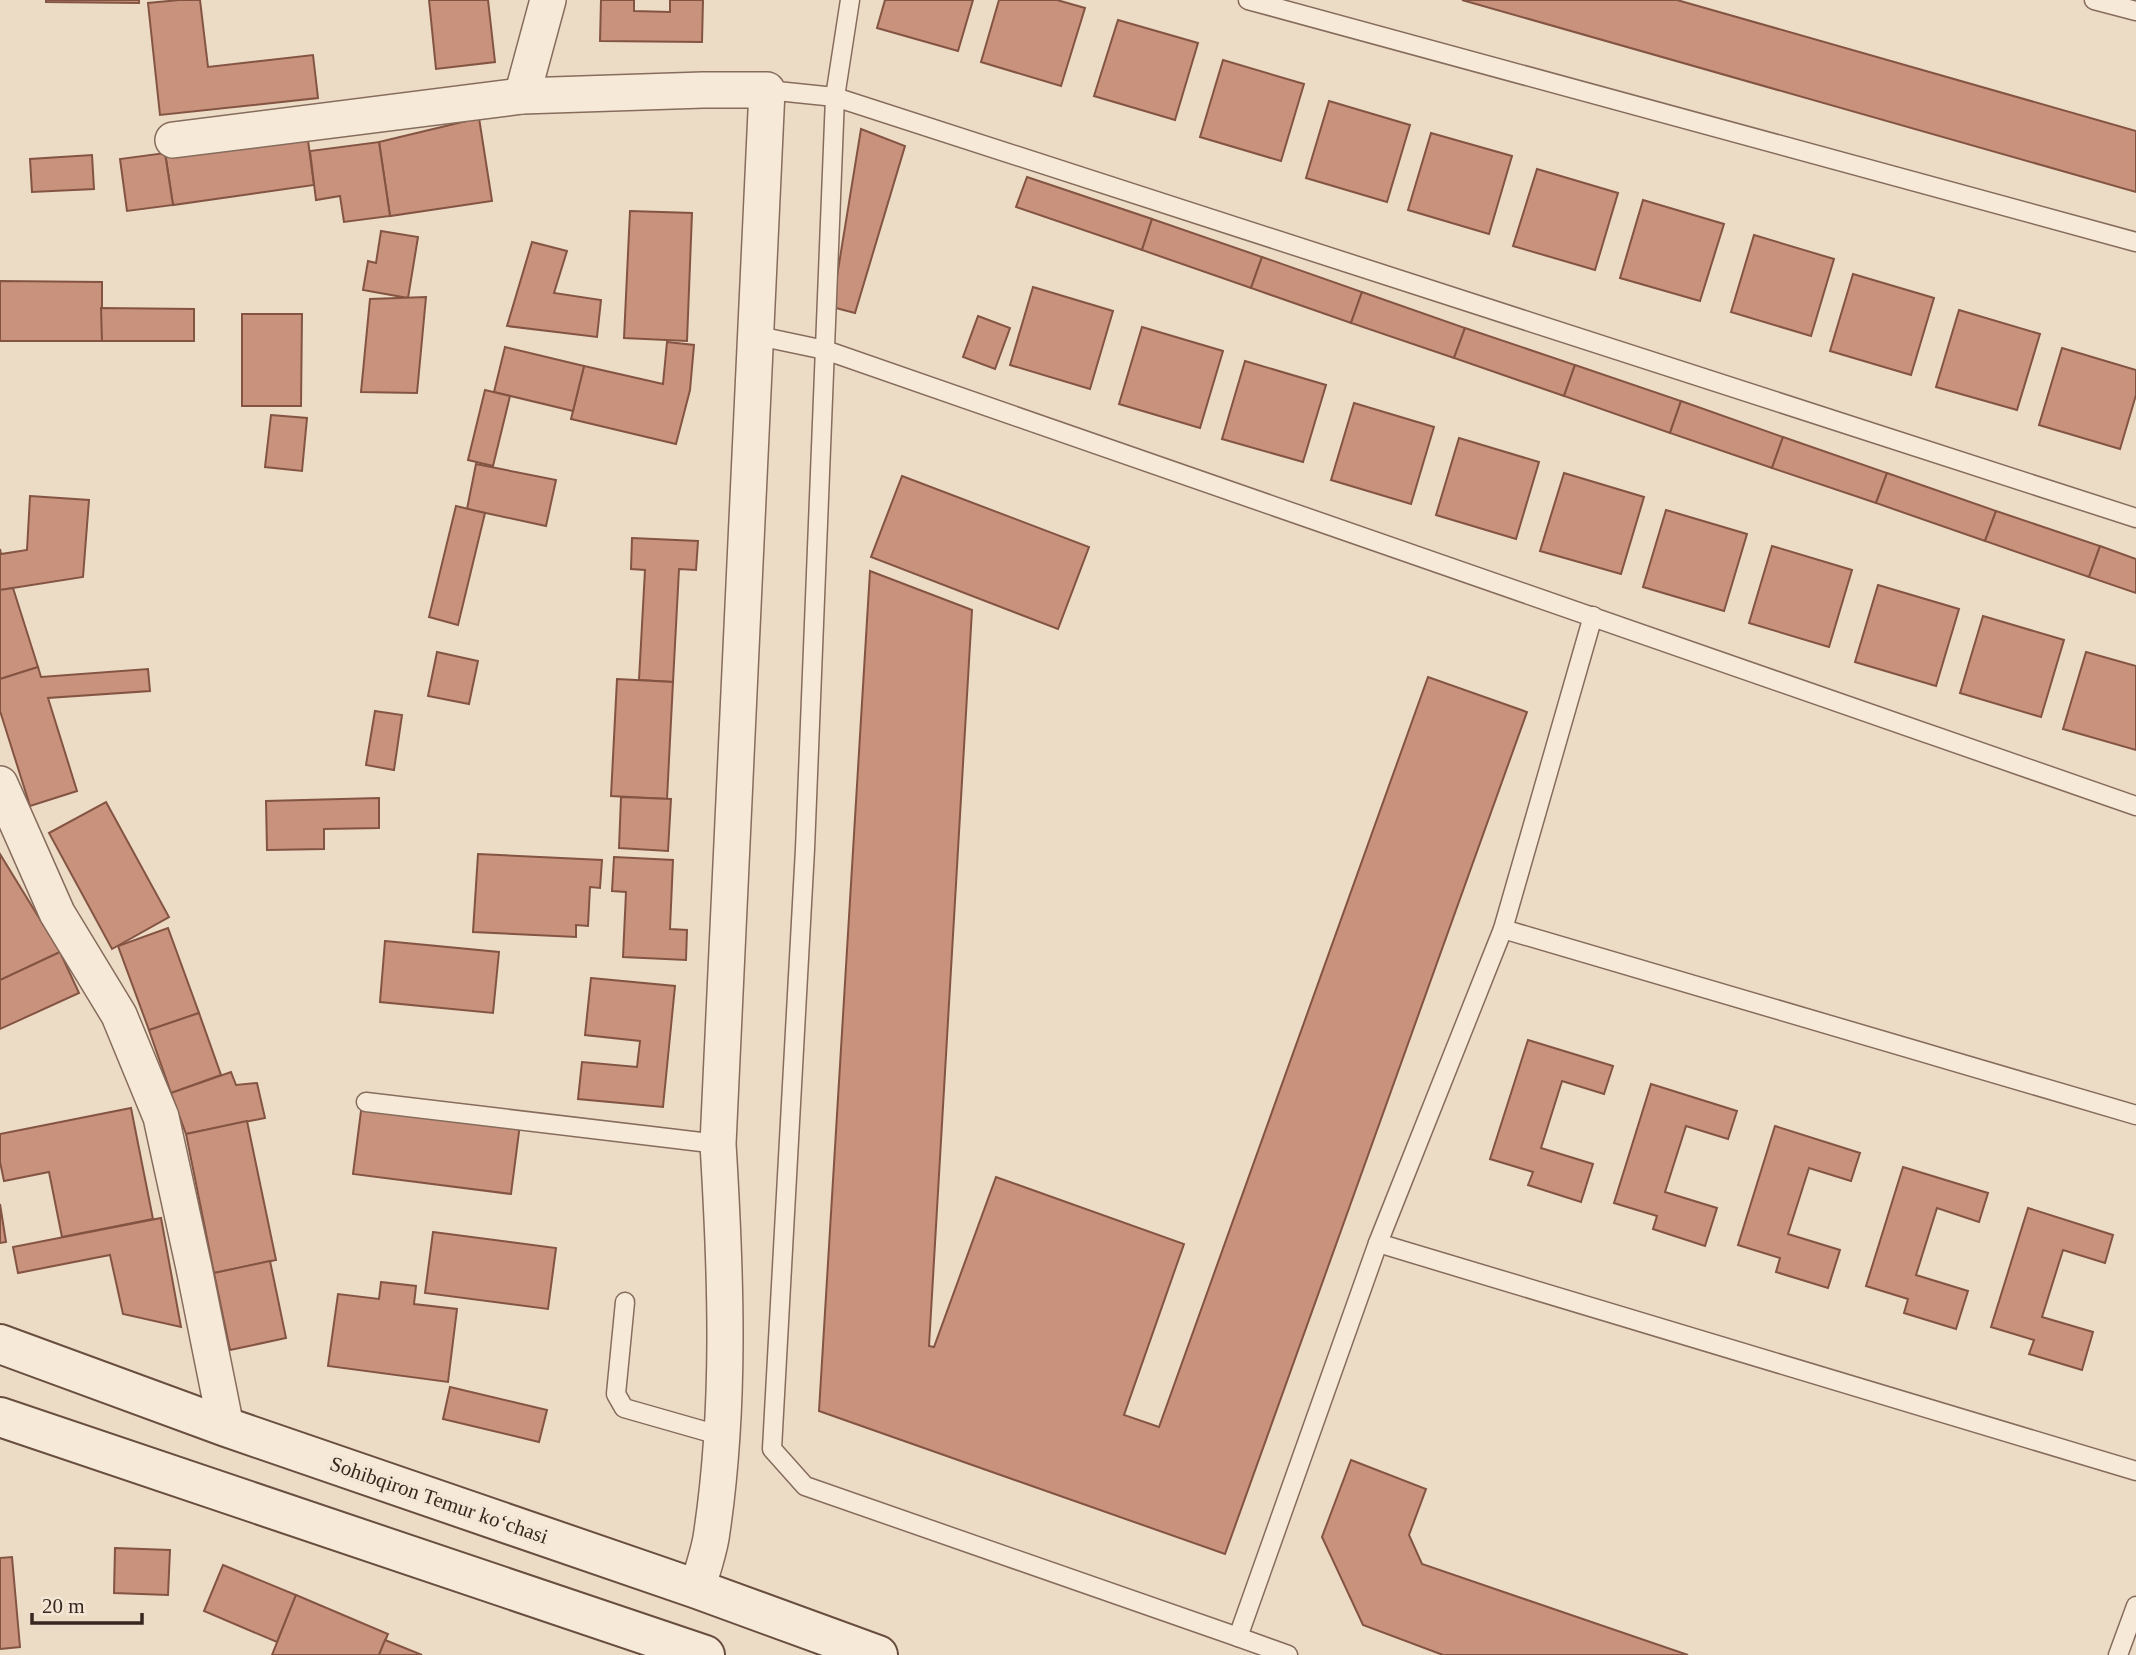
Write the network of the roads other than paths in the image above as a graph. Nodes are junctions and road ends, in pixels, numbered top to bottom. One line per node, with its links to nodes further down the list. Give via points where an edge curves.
1 (548, 0): 7 (street)
2 (850, 0): 8 (lane)
3 (1248, 0): 10 (lane)
4 (2094, 0): 5 (lane)
5 (2136, 11)
6 (767, 90): 7 (street); 8 (lane); 11 (street)
7 (522, 96): 9 (street)
8 (835, 97): 12 (lane); 13 (lane)
9 (173, 140)
10 (2136, 242)
11 (754, 335): 12 (lane); 20 (street)
12 (825, 350): 14 (lane); 30 (lane, via 806,849 772,1449 805,1486)
13 (2136, 518)
14 (1593, 617): 16 (lane); 17 (lane)
15 (0, 784): 25 (street, via 57,913 119,1015 161,1117)
16 (2136, 806)
17 (1503, 929): 19 (lane); 21 (lane)
18 (366, 1102): 20 (lane)
19 (2136, 1115)
20 (718, 1144): 26 (street, via 725,1282)
21 (1378, 1244): 27 (lane); 30 (lane)
22 (625, 1302): 26 (lane, via 616,1394 624,1408)
23 (0, 1344): 25 (main road, Sohibqiron Temur koʻchasi)
24 (0, 1418): 31 (main road)
25 (226, 1427): 28 (main road, Sohibqiron Temur koʻchasi)
26 (722, 1436): 28 (street, via 711,1540)
27 (2136, 1471)
28 (697, 1589): 32 (main road, Sohibqiron Temur koʻchasi)
29 (2136, 1606): 34 (lane)
30 (1238, 1637): 33 (lane)
31 (705, 1655)
32 (878, 1655)
33 (1289, 1655)
34 (2118, 1655)

